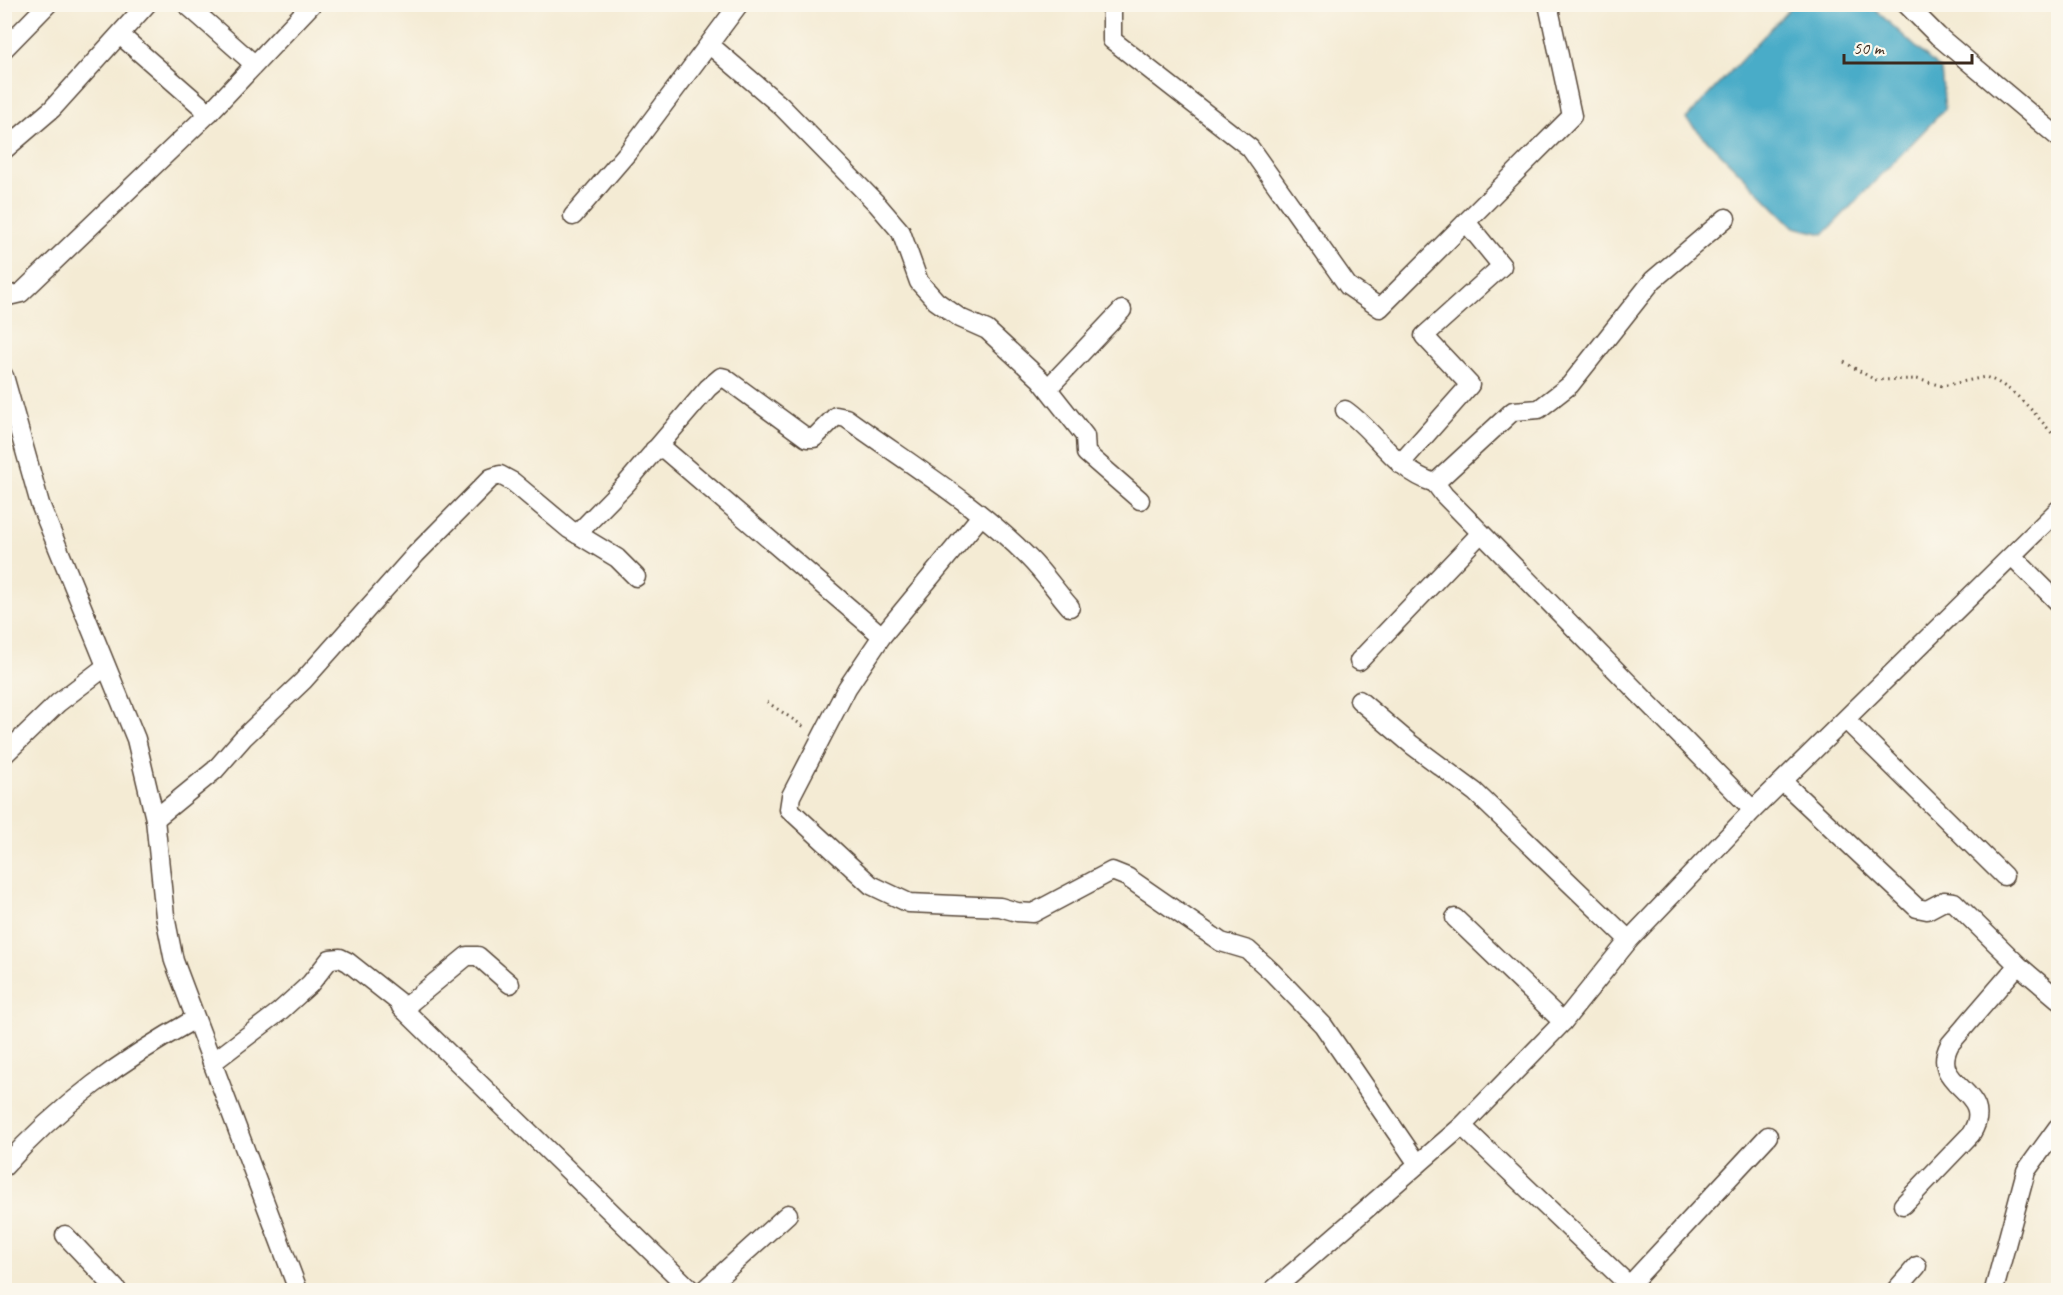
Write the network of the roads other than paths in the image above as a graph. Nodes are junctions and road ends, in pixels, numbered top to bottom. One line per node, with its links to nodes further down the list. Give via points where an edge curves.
1 (48, 4): 11 (street)
2 (147, 4): 9 (street)
3 (186, 4): 12 (street)
4 (312, 4): 12 (street)
5 (739, 4): 10 (street)
6 (1112, 4): 18 (street, via 1112,40 1250,148 1348,286 1380,308)
7 (1548, 4): 18 (street, via 1572,116)
8 (1906, 4): 14 (street, via 1938,36)
9 (120, 35): 13 (street); 15 (street, via 52,109)
10 (710, 45): 16 (street, via 629,151); 22 (street, via 789,114 877,204 901,232 919,282 936,301 997,338)
11 (4, 49)
12 (254, 64): 13 (street)
13 (209, 113): 19 (street, via 21,292)
14 (2058, 137)
15 (4, 150)
16 (573, 216)
17 (1726, 218): 26 (street, via 1653,280 1570,385 1544,407 1513,411)
18 (1466, 222): 25 (street, via 1502,266 1424,336 1470,385)
19 (4, 297)
20 (1122, 310): 22 (street)
21 (4, 376): 38 (street, via 40,504)
22 (1048, 388): 27 (street, via 1085,436 1086,453)
23 (1345, 410): 25 (street)
24 (660, 447): 29 (street, via 721,377 807,438 814,438 836,416 846,418); 31 (street); 36 (street)
25 (1400, 464): 26 (street)
26 (1435, 483): 30 (street)
27 (1140, 500)
28 (2058, 510): 32 (street)
29 (981, 516): 35 (street, via 1029,558); 36 (street)
30 (1481, 533): 37 (street); 43 (street)
31 (577, 534): 33 (street, via 612,555); 44 (street, via 505,476 491,478 416,554 303,681 215,770)
32 (2013, 557): 34 (street); 40 (street)
33 (636, 577)
34 (2058, 602)
35 (1070, 607)
36 (882, 636): 58 (street, via 820,737 790,796 789,808 871,885 909,903 1000,907 1025,914 1055,903 1112,871 1118,872 1221,942 1248,950 1272,972 1323,1024)
37 (1359, 661)
38 (105, 667): 41 (street); 44 (street, via 136,739)
39 (1359, 700): 47 (street, via 1475,792)
40 (1846, 720): 42 (street); 45 (street)
41 (4, 755)
42 (1783, 782): 43 (street); 48 (street, via 1917,908 1927,910 1944,901 1954,902)
43 (1754, 810): 47 (street)
44 (155, 819): 52 (street, via 168,939)
45 (2004, 876)
46 (1455, 918): 53 (street)
47 (1629, 940): 53 (street)
48 (2018, 965): 50 (street); 60 (street, via 1944,1055 1950,1077 1976,1104 1980,1113 1978,1123)
49 (510, 984): 51 (street, via 478,956 467,956 409,1006)
50 (2058, 999)
51 (401, 1007): 54 (street, via 348,962 330,959 279,1012); 67 (street)
52 (195, 1019): 54 (street); 59 (street, via 142,1048 82,1091)
53 (1563, 1022): 55 (street)
54 (212, 1064): 66 (street)
55 (1462, 1126): 58 (street); 64 (street)
56 (2058, 1127): 71 (street, via 2026,1172)
57 (1768, 1136): 64 (street)
58 (1418, 1164): 69 (street)
59 (4, 1167)
60 (1903, 1205)
61 (788, 1214): 68 (street)
62 (65, 1235): 65 (street)
63 (1917, 1266): 70 (street)
64 (1630, 1289)
65 (117, 1290)
66 (298, 1290)
67 (691, 1290)
68 (704, 1290)
69 (1273, 1290)
70 (1896, 1290)
71 (1994, 1290)

